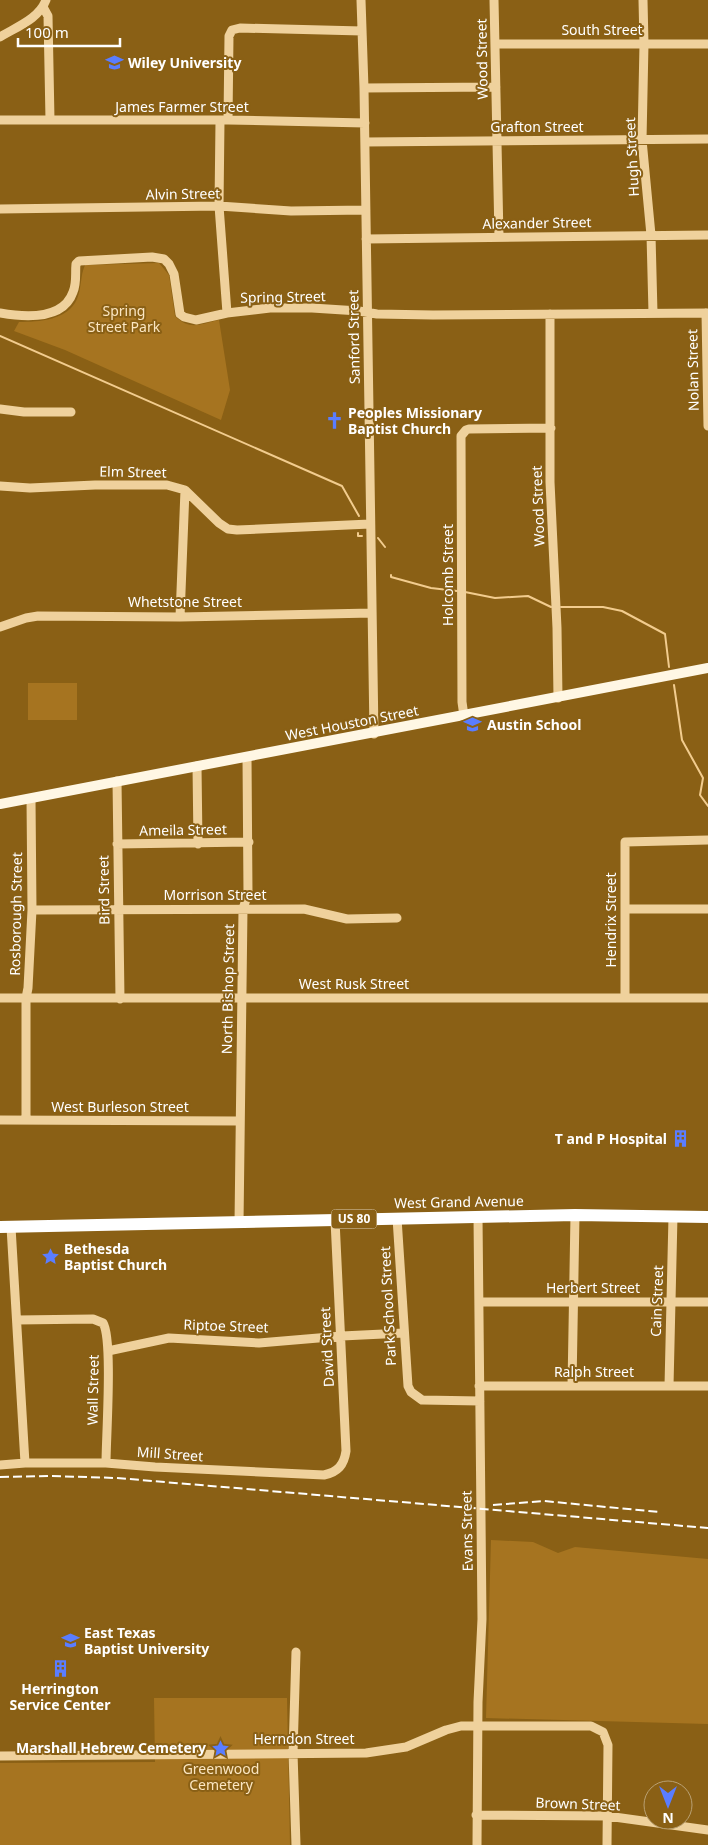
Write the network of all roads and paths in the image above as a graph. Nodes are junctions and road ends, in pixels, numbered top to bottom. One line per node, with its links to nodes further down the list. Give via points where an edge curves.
1 (361, 0): 5 (street, Sanford Street)
2 (494, 0): 7 (street, Wood Street)
3 (643, 0): 8 (street, Hugh Street)
4 (45, 4): 6 (street, via 32,18); 13 (street)
5 (362, 30): 11 (street, Sanford Street); 14 (street, via 232,30 228,36)
6 (0, 37)
7 (496, 44): 8 (street, South Street); 10 (street, Wood Street)
8 (644, 44): 9 (street, South Street); 17 (street, Hugh Street)
9 (708, 44)
10 (496, 87): 11 (street); 18 (street, Wood Street)
11 (364, 88): 15 (street, Sanford Street)
12 (0, 120): 13 (street, James Farmer Street)
13 (50, 120): 14 (street, James Farmer Street)
14 (224, 120): 15 (street, James Farmer Street); 20 (street)
15 (365, 123): 19 (street, Sanford Street)
16 (708, 139): 17 (street, Grafton Street)
17 (642, 140): 18 (street, Grafton Street); 23 (street, Hugh Street)
18 (498, 141): 19 (street, Grafton Street); 25 (street, Wood Street)
19 (365, 142): 22 (street, Sanford Street)
20 (219, 206): 21 (street, Alvin Street); 22 (street, Alvin Street); 29 (street)
21 (0, 209)
22 (366, 210): 26 (street, Sanford Street)
23 (651, 235): 24 (street, Alexander Street); 25 (street, Alexander Street); 30 (street, Hugh Street)
24 (708, 235)
25 (500, 237): 26 (street, Alexander Street)
26 (366, 239): 27 (street, Sanford Street)
27 (368, 312): 29 (street, Spring Street, via 270,308); 32 (street, Spring Street); 39 (street, Sanford Street)
28 (0, 313): 29 (street, Spring Street, via 37,316 62,306 74,291 79,261 152,257 164,260 172,268 180,314 196,320)
29 (227, 313)
30 (654, 313): 31 (street, Spring Street); 32 (street, Spring Street)
31 (707, 313): 35 (street, Nolan Street)
32 (550, 314): 36 (street, Wood Street)
33 (0, 409): 34 (street)
34 (71, 412)
35 (708, 426)
36 (551, 428): 44 (street, Wood Street, via 550,491); 45 (street, Holcomb Street, via 469,429 463,434)
37 (0, 486): 38 (street, Elm Street, via 160,484)
38 (185, 490): 39 (street, via 219,524 232,530); 41 (street)
39 (370, 524): 40 (street, Sanford Street)
40 (372, 612): 41 (street, Whetstone Street); 46 (street, Sanford Street)
41 (180, 617): 42 (street, Whetstone Street, via 38,616)
42 (0, 627)
43 (708, 668): 44 (main road, West Houston Street)
44 (558, 698): 45 (main road, West Houston Street)
45 (464, 716): 46 (main road, West Houston Street)
46 (374, 734): 47 (main road, West Houston Street)
47 (247, 757): 48 (main road, West Houston Street); 53 (street, North Bishop Street)
48 (197, 766): 49 (main road, West Houston Street); 55 (street)
49 (117, 781): 50 (main road, West Houston Street); 54 (street, Bird Street)
50 (31, 799): 51 (main road, West Houston Street); 60 (street, Rosborough Street)
51 (0, 804)
52 (708, 840): 58 (street, Hendrix Street, via 625,842)
53 (248, 842): 55 (street, Ameila Street); 57 (street, North Bishop Street, via 248,893)
54 (118, 844): 55 (street, Ameila Street); 56 (street, Bird Street)
55 (198, 844)
56 (118, 909): 57 (street, Morrison Street); 60 (street, Morrison Street); 67 (street, Bird Street)
57 (243, 909): 61 (street, Morrison Street, via 310,909 352,920); 64 (street, North Bishop Street)
58 (626, 909): 59 (street); 65 (street, Hendrix Street)
59 (708, 909)
60 (32, 910): 63 (street, Rosborough Street)
61 (397, 918)
62 (0, 998): 63 (street, West Rusk Street)
63 (26, 998): 67 (street, West Rusk Street); 69 (street, Rosborough Street)
64 (243, 998): 65 (street, West Rusk Street); 67 (street, West Rusk Street); 70 (street, North Bishop Street)
65 (625, 998): 66 (street, West Rusk Street)
66 (708, 998)
67 (120, 999)
68 (0, 1120): 69 (street, West Burleson Street)
69 (26, 1120): 70 (street, West Burleson Street)
70 (239, 1121): 77 (street, North Bishop Street)
71 (575, 1215): 72 (highway, West Grand Avenue / US 80); 73 (highway, West Grand Avenue / US 80); 80 (street)
72 (673, 1216): 74 (highway, West Grand Avenue / US 80); 81 (street, Cain Street)
73 (478, 1217): 75 (highway, West Grand Avenue / US 80); 79 (street, Evans Street)
74 (708, 1217)
75 (397, 1218): 76 (highway, West Grand Avenue / US 80); 84 (street, Park School Street)
76 (335, 1220): 77 (highway, West Grand Avenue / US 80); 85 (street, David Street)
77 (239, 1222): 78 (highway, West Grand Avenue / US 80)
78 (6, 1227): 83 (street)
79 (479, 1302): 80 (street, Herbert Street); 87 (street, Evans Street)
80 (573, 1302): 81 (street, Herbert Street); 88 (street)
81 (671, 1302): 82 (street, Herbert Street); 89 (street, Cain Street)
82 (708, 1302)
83 (17, 1320): 86 (street, Wall Street, via 100,1320 106,1330); 92 (street)
84 (404, 1333): 85 (street, Riptoe Street); 91 (street, Park School Street, via 407,1379 416,1397 428,1401)
85 (340, 1336): 86 (street, Riptoe Street, via 259,1343 169,1338); 95 (street, David Street, via 346,1451)
86 (108, 1351): 93 (street, Wall Street)
87 (479, 1386): 88 (street, Ralph Street); 91 (street, Evans Street)
88 (572, 1386): 89 (street, Ralph Street)
89 (669, 1386): 90 (street, Ralph Street)
90 (708, 1386)
91 (480, 1401): 97 (street, Evans Street, via 482,1619)
92 (25, 1463): 93 (street, Mill Street); 94 (street, Mill Street)
93 (106, 1463): 95 (street, Mill Street, via 324,1475)
94 (0, 1466)
95 (337, 1470)
96 (296, 1652): 98 (street)
97 (478, 1725): 98 (street, Herndon Street, via 446,1730 390,1751); 100 (street, Evans Street); 101 (street, Herndon Street, via 582,1725 603,1732 608,1745)
98 (293, 1753): 99 (street, Herndon Street); 103 (street)
99 (0, 1756)
100 (476, 1815): 101 (street, Brown Street); 104 (street, Evans Street)
101 (607, 1816): 102 (street, Brown Street); 105 (street)
102 (708, 1830)
103 (296, 1845)
104 (476, 1845)
105 (607, 1845)

